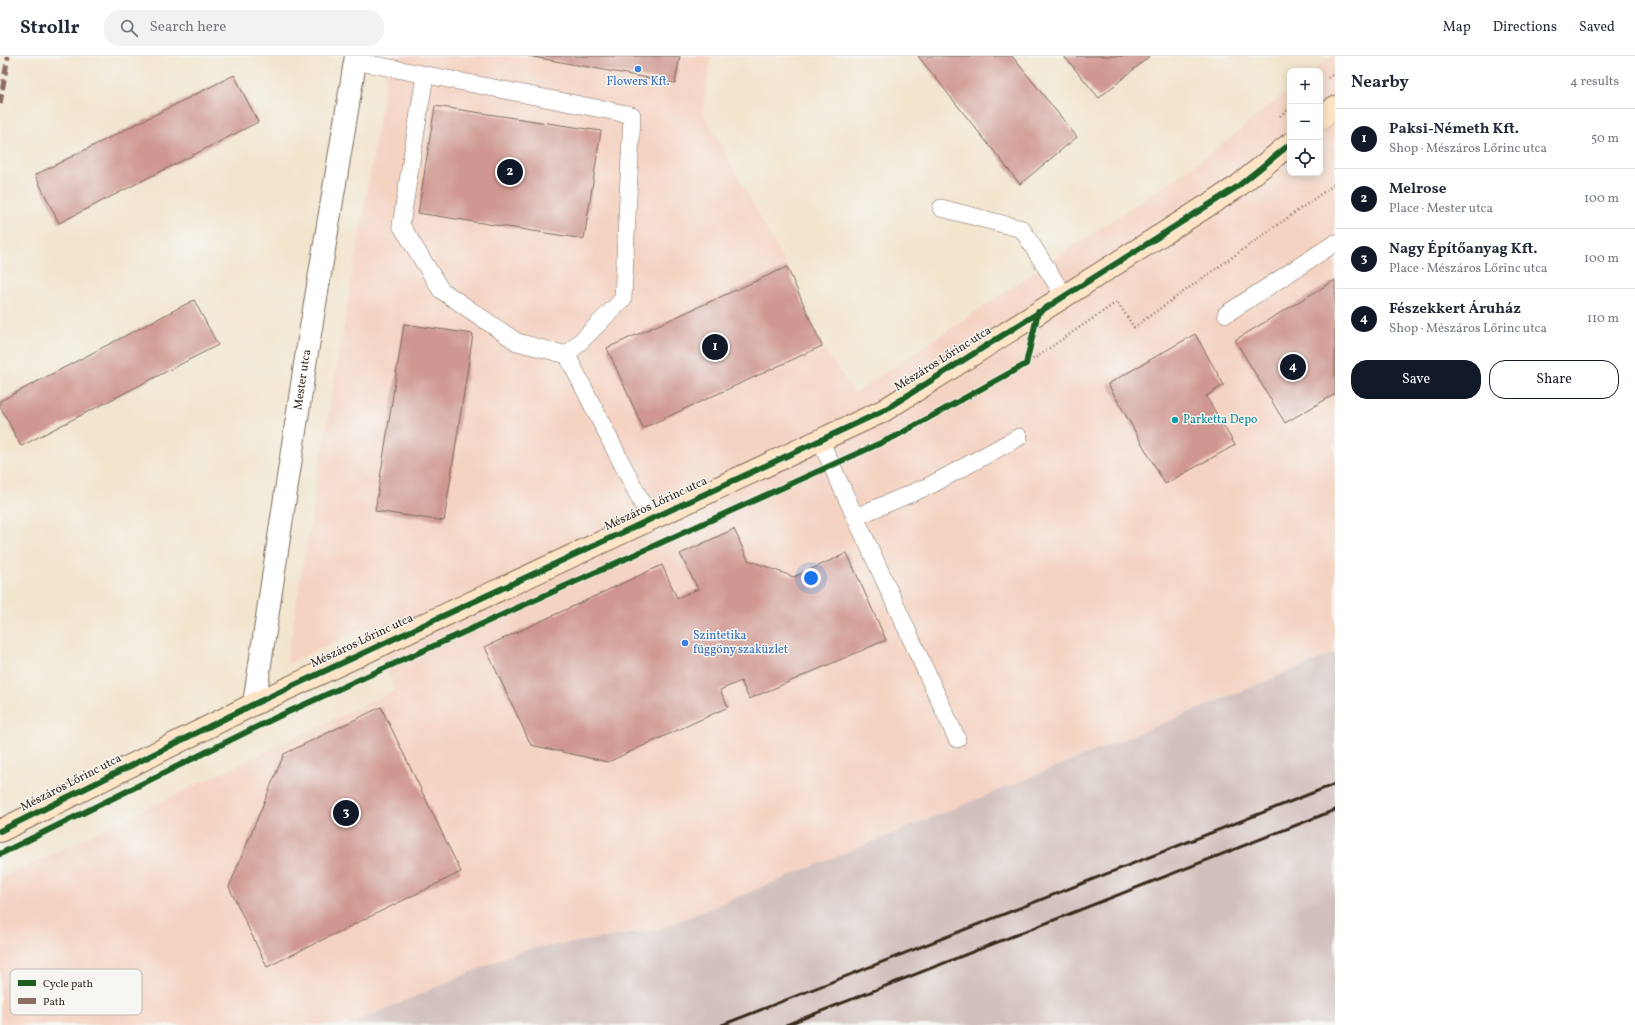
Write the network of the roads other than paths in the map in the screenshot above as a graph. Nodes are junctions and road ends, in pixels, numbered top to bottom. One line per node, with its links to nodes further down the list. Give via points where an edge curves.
1 (356, 58): 2 (lane); 15 (street, Mester utca, via 306,358)
2 (425, 75): 10 (lane, via 401,225 441,290 517,342); 10 (lane, via 632,115 623,299)
3 (1335, 107): 4 (street)
4 (1323, 117)
5 (1287, 146): 8 (street, Mészáros Lőrinc utca, via 1237,187)
6 (941, 208): 8 (lane, via 1022,229)
7 (1335, 243): 9 (lane)
8 (1064, 296): 12 (street, Mészáros Lőrinc utca, via 882,411)
9 (1226, 314)
10 (567, 355): 14 (lane)
11 (1020, 437): 13 (lane, via 931,485)
12 (820, 440): 13 (lane); 14 (street, Mészáros Lőrinc utca)
13 (855, 517): 16 (lane)
14 (650, 519): 15 (street, Mészáros Lőrinc utca)
15 (254, 704): 17 (street, Mészáros Lőrinc utca)
16 (957, 739)
17 (0, 831)

